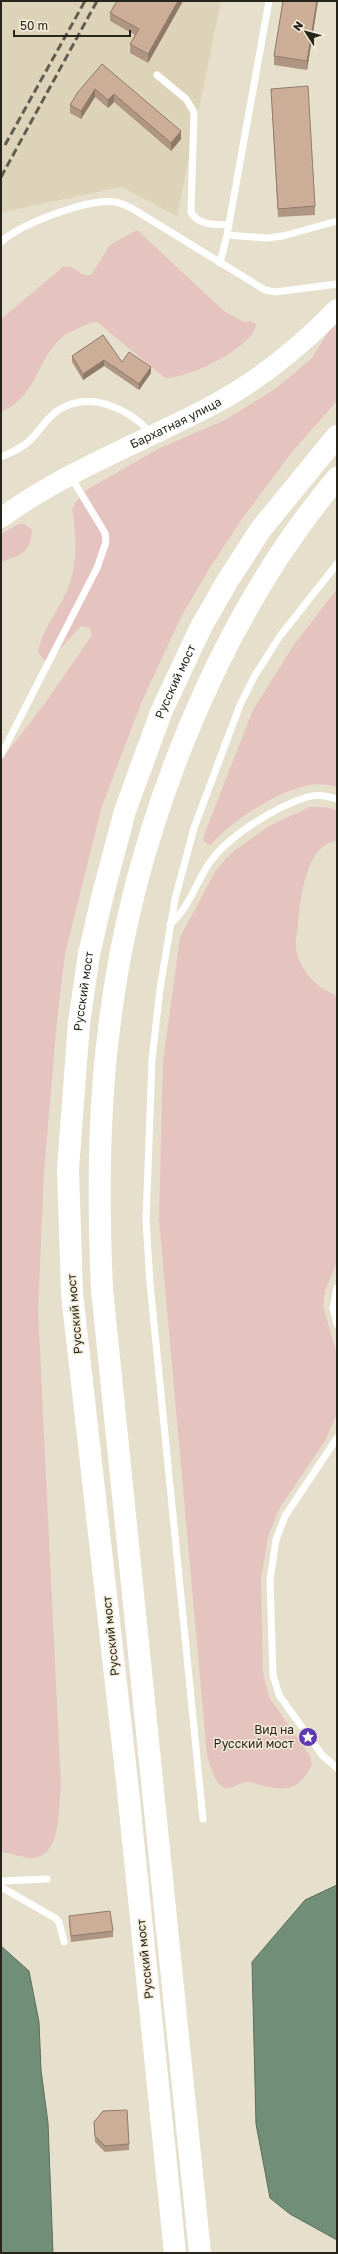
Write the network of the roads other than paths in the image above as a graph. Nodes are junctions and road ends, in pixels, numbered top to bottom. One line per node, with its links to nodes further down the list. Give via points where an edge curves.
1 (269, 1): 4 (lane)
2 (157, 75): 4 (lane, via 186,99 194,112 191,212 195,219 202,223)
3 (337, 221): 5 (lane, via 283,236 267,238)
4 (229, 225): 5 (lane)
5 (227, 235): 7 (lane)
6 (1, 242): 7 (lane, via 13,233 48,217 98,202 115,202 138,212)
7 (220, 263): 8 (lane, via 265,290 275,292)
8 (337, 284)
9 (337, 309): 10 (street, Бархатная улица, via 317,330 261,375 208,408)
10 (153, 434): 12 (lane, via 138,419 112,405 92,402 74,404 60,409 46,420 27,443); 13 (street, Бархатная улица)
11 (337, 436): 29 (main road, Русский мост, via 261,529 228,580 201,627 162,710 125,811 105,886 89,954 79,1023 68,1169 72,1294 127,1782)
12 (1, 457)
13 (70, 475): 15 (street, Бархатная улица); 17 (lane, via 105,533 106,542 97,568)
14 (337, 478): 30 (main road, Русский мост, via 288,542 256,593 191,722 156,819 134,896 109,1028 103,1091 99,1211 102,1289)
15 (1, 518)
16 (337, 564): 19 (lane, via 280,636 240,705 194,828)
17 (1, 755)
18 (337, 799): 19 (lane, via 308,796 285,806 244,832 224,847 208,865 179,916)
19 (170, 924): 24 (lane, via 152,1060 146,1221 150,1284)
20 (337, 1288): 21 (lane, via 332,1308)
21 (337, 1324)
22 (337, 1438): 23 (lane, via 285,1516 276,1540 270,1580 273,1674 279,1695 322,1755)
23 (337, 1768)
24 (204, 1819)
25 (47, 1879): 26 (lane)
26 (1, 1882)
27 (1, 1887): 28 (lane, via 55,1918 59,1922)
28 (64, 1942)
29 (176, 2253)
30 (200, 2253)

